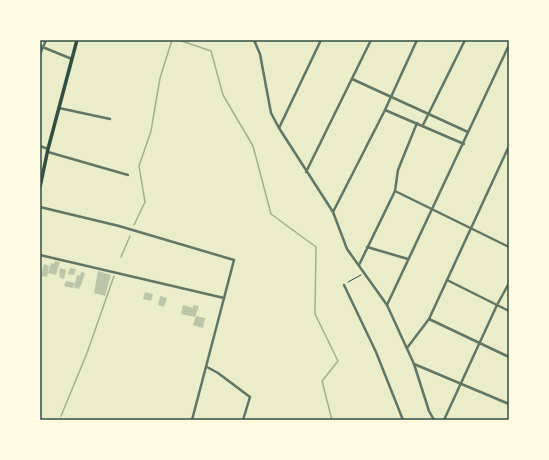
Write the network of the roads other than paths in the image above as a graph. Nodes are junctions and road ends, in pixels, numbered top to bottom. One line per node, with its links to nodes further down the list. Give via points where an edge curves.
1 (46, 40): 9 (street)
2 (77, 40): 11 (main road)
3 (254, 40): 20 (street, via 260,54 271,113)
4 (322, 40): 20 (street)
5 (371, 40): 12 (street)
6 (417, 40): 13 (street)
7 (465, 40): 16 (street)
8 (509, 45): 21 (street)
9 (41, 47): 10 (street); 11 (street)
10 (40, 54)
11 (72, 59): 14 (main road)
12 (352, 79): 13 (street); 26 (street)
13 (391, 96): 15 (street); 16 (street)
14 (59, 108): 17 (street); 25 (main road)
15 (385, 110): 18 (street); 32 (street)
16 (428, 114): 19 (street); 21 (street)
17 (110, 119)
18 (417, 123): 19 (street); 29 (street, via 398,170)
19 (424, 125): 22 (street)
20 (279, 128): 26 (street)
21 (468, 132): 22 (street)
22 (464, 144): 31 (street)
23 (40, 146): 25 (street)
24 (509, 146): 33 (street)
25 (48, 151): 27 (street); 28 (main road)
26 (306, 172): 32 (street)
27 (128, 175)
28 (40, 187)
29 (395, 190): 31 (street); 35 (street)
30 (40, 207): 42 (street, via 119,226 234,260)
31 (432, 209): 33 (street); 37 (street)
32 (333, 212): 38 (street, via 347,249)
33 (471, 228): 34 (street); 39 (street)
34 (509, 246)
35 (367, 247): 37 (street); 38 (street)
36 (40, 255): 42 (street)
37 (408, 259): 43 (street)
38 (359, 265): 43 (street)
39 (448, 280): 44 (street); 46 (street)
40 (509, 283): 44 (street)
41 (344, 285): 56 (street, via 376,352)
42 (224, 298): 51 (street)
43 (387, 305): 48 (street)
44 (497, 305): 45 (street); 47 (street)
45 (509, 311)
46 (429, 319): 47 (street); 48 (street)
47 (480, 343): 49 (street); 52 (street)
48 (406, 349): 50 (street)
49 (509, 357)
50 (414, 364): 52 (street); 57 (street)
51 (207, 367): 54 (street); 55 (street, via 250,397)
52 (461, 383): 53 (street); 58 (street)
53 (509, 404)
54 (192, 420)
55 (243, 420)
56 (403, 420)
57 (434, 420)
58 (444, 420)

